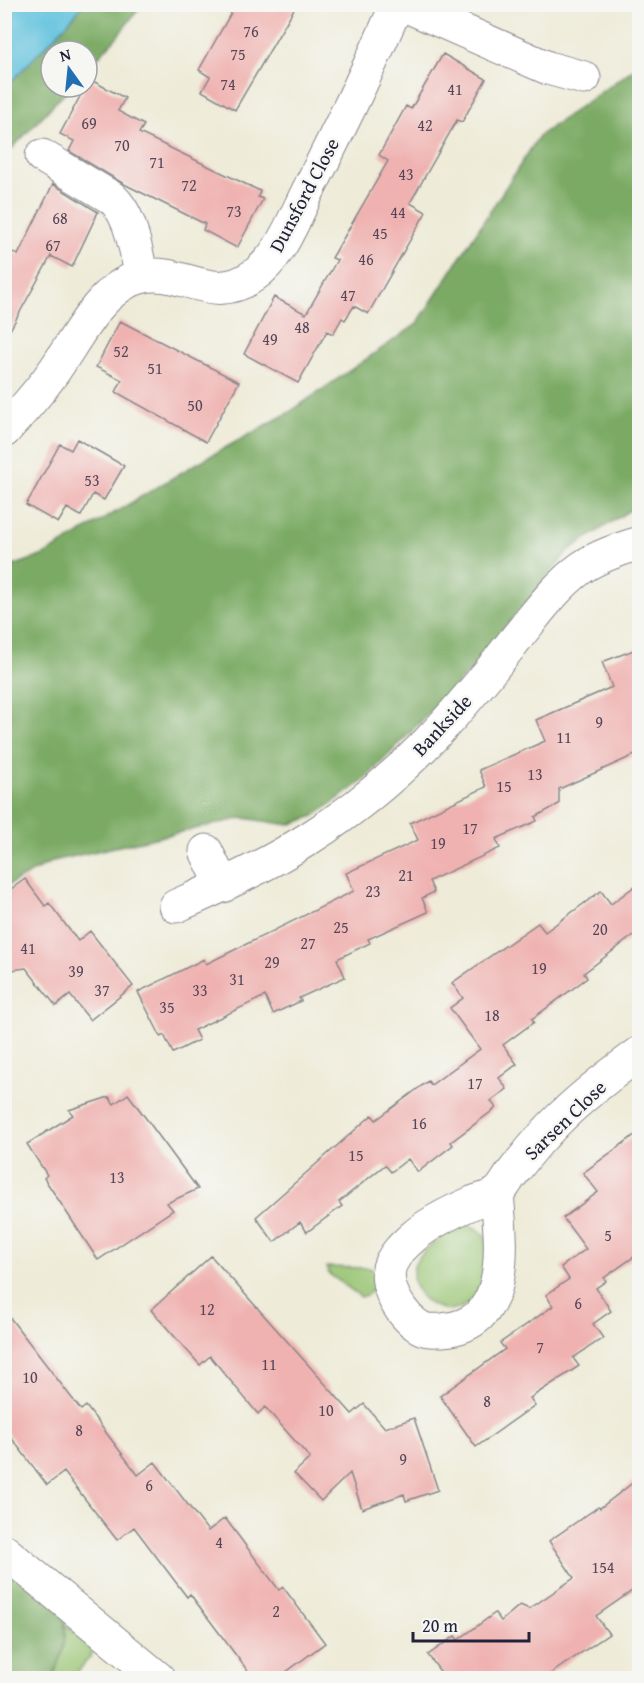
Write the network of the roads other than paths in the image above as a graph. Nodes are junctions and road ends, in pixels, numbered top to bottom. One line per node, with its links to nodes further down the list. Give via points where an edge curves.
1 (397, 4): 5 (street, Dunsford Close, via 336,136 268,263 253,276 224,288 203,287 166,276)
2 (402, 4): 3 (street, via 548,68)
3 (584, 78)
4 (42, 156): 5 (street, via 120,206)
5 (142, 276): 6 (street, Dunsford Close, via 122,282 104,297 50,378)
6 (4, 431)
7 (639, 543): 9 (street, Bankside, via 583,567 560,586 474,692 375,792 276,860)
8 (206, 851): 9 (street)
9 (223, 886): 10 (street, Bankside)
10 (176, 906)
11 (639, 1053): 12 (street, Sarsen Close, via 544,1134)
12 (497, 1193)
13 (4, 1551): 14 (street)
14 (158, 1678)

